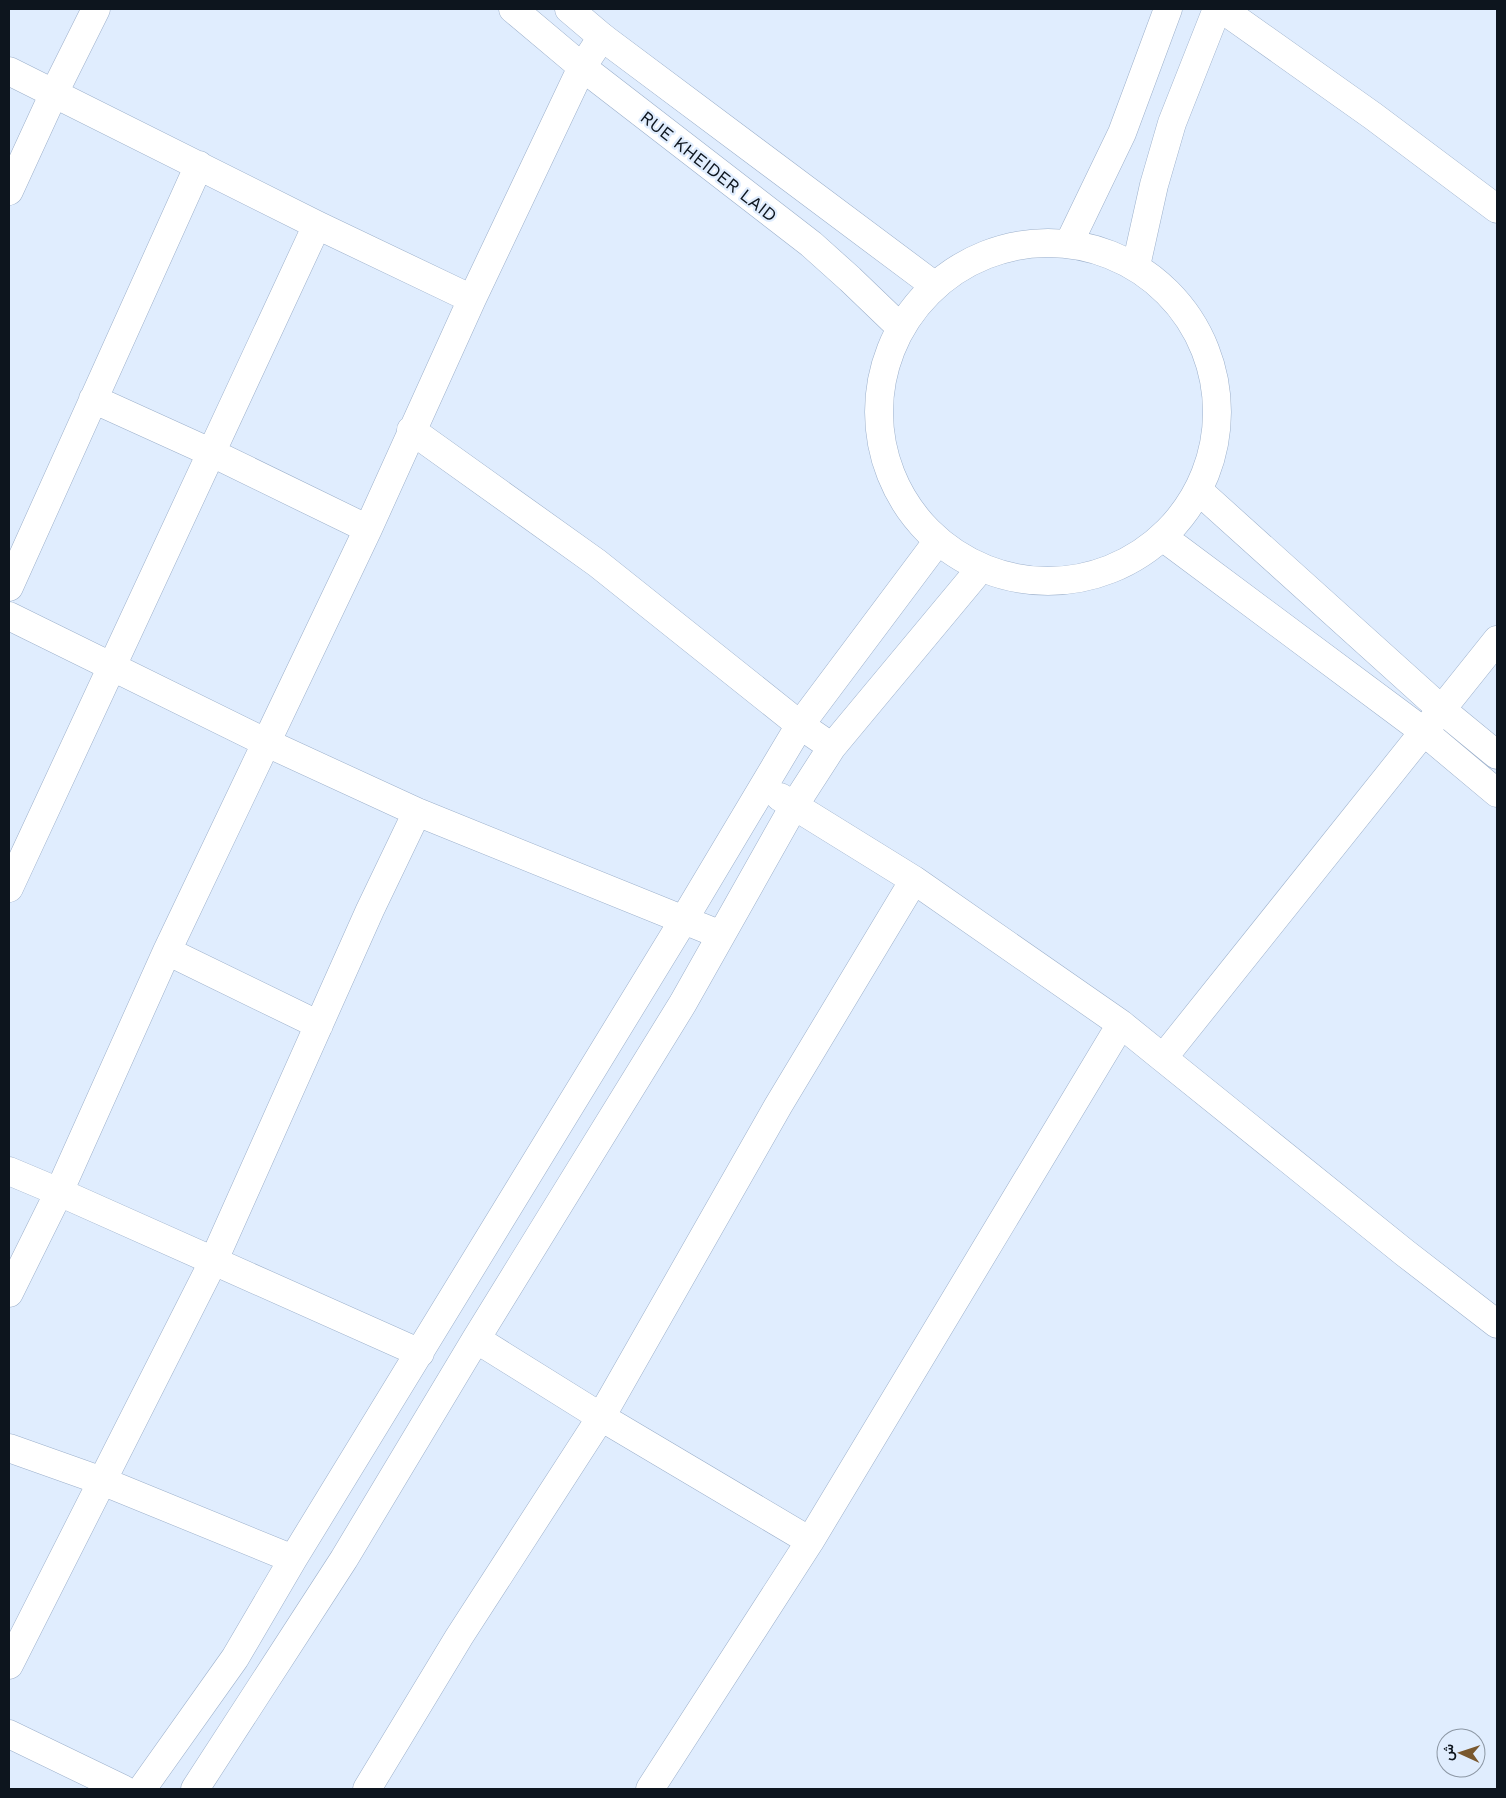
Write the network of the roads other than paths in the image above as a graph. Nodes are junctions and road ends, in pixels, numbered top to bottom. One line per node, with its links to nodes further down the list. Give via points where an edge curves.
1 (96, 9): 10 (street)
2 (513, 9): 8 (street, RUE KHEIDER LAID)
3 (569, 9): 7 (street)
4 (1168, 9): 15 (street, via 1122,133)
5 (1218, 9): 16 (street, via 1172,123)
6 (1222, 9): 13 (street)
7 (602, 37): 8 (street); 17 (street)
8 (582, 67): 18 (street); 19 (street, RUE KHEIDER LAID, via 811,244)
9 (9, 71): 10 (street)
10 (54, 93): 11 (street); 12 (street)
11 (199, 165): 14 (street); 20 (street)
12 (9, 191)
13 (1497, 208)
14 (318, 225): 18 (street); 22 (street)
15 (1068, 243): 16 (street); 17 (street, via 1020,244 974,258)
16 (1136, 266): 23 (street, via 1176,299 1203,342 1217,391 1216,442)
17 (935, 286): 19 (street, via 916,305)
18 (472, 299): 21 (street)
19 (901, 328): 26 (street, via 881,383 881,442 900,497)
20 (93, 399): 22 (street); 28 (street)
21 (411, 430): 24 (street); 33 (street, via 598,563)
22 (212, 453): 24 (street); 31 (street)
23 (1199, 491): 25 (street); 32 (street)
24 (368, 529): 35 (street)
25 (1164, 538): 27 (street, via 1123,566 1076,581 1027,582); 34 (street)
26 (937, 542): 27 (street); 33 (street)
27 (980, 569): 36 (street)
28 (9, 587)
29 (9, 616): 31 (street)
30 (1497, 640): 32 (street)
31 (113, 666): 35 (street); 43 (street)
32 (1440, 709): 34 (street); 37 (street)
33 (800, 725): 36 (street); 38 (street)
34 (1423, 731): 39 (street); 49 (street)
35 (267, 743): 41 (street); 46 (street)
36 (832, 747): 40 (street)
37 (1497, 755)
38 (764, 787): 40 (street); 44 (street)
39 (1497, 792)
40 (794, 806): 42 (street); 45 (street)
41 (417, 812): 44 (street); 48 (street)
42 (914, 880): 47 (street); 57 (street, via 778,1106)
43 (9, 888)
44 (683, 921): 45 (street); 56 (street)
45 (722, 935): 55 (street)
46 (167, 951): 48 (street); 51 (street)
47 (1121, 1024): 49 (street); 60 (street)
48 (319, 1025): 52 (street)
49 (1163, 1058): 54 (street)
50 (9, 1171): 51 (street)
51 (59, 1192): 52 (street); 53 (street)
52 (214, 1262): 56 (street); 59 (street)
53 (9, 1294)
54 (1497, 1324)
55 (476, 1339): 57 (street); 64 (street)
56 (420, 1353): 61 (street)
57 (601, 1417): 60 (street); 67 (street, via 459,1637)
58 (9, 1448): 59 (street)
59 (102, 1481): 61 (street); 62 (street)
60 (810, 1541): 68 (street)
61 (293, 1559): 66 (street, via 235,1658)
62 (9, 1665)
63 (9, 1734): 65 (street)
64 (203, 1786)
65 (123, 1789)
66 (142, 1789)
67 (367, 1789)
68 (650, 1789)

